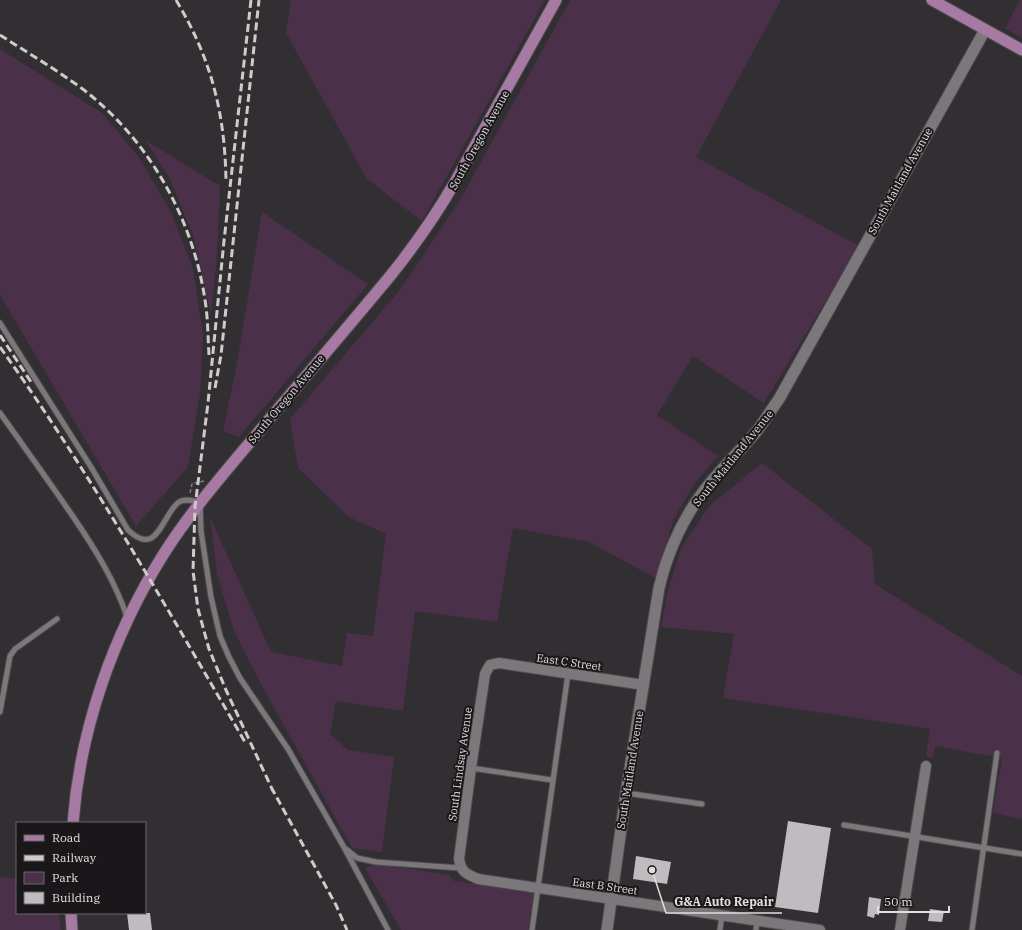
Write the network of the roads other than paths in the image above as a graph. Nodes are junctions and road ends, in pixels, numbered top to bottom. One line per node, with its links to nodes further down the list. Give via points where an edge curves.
1 (556, 0): 7 (main road, South Oregon Avenue, via 443,204 419,239)
2 (932, 0): 3 (main road)
3 (985, 30): 4 (main road); 12 (street, South Maitland Avenue, via 779,399 756,431 703,492 685,522 662,577)
4 (1022, 50)
5 (0, 323): 7 (lane, via 134,536 148,539 156,535 179,502)
6 (0, 413): 9 (lane, via 96,551 121,598)
7 (200, 502): 9 (main road, South Oregon Avenue, via 163,554); 25 (lane, via 201,530 211,597 220,636 229,658 288,749)
8 (57, 619): 13 (lane, via 15,649 10,656)
9 (128, 620): 21 (main road, South Oregon Avenue, via 108,668 90,726)
10 (490, 665): 11 (street, East C Street, via 499,663); 17 (street, South Lindsay Avenue, via 485,674)
11 (568, 674): 12 (street, East C Street); 18 (lane)
12 (644, 685): 19 (street, South Maitland Avenue)
13 (1, 694): 14 (lane)
14 (0, 712)
15 (998, 753): 24 (lane)
16 (926, 766): 23 (street)
17 (471, 768): 18 (lane); 27 (street, South Lindsay Avenue)
18 (552, 780): 28 (lane)
19 (626, 793): 20 (lane); 29 (street, South Maitland Avenue)
20 (702, 804)
21 (72, 822)
22 (844, 825): 23 (lane)
23 (915, 836): 24 (lane); 39 (street)
24 (984, 846): 26 (lane); 40 (lane)
25 (345, 849): 27 (lane, via 357,858 376,862); 34 (lane)
26 (1022, 854)
27 (460, 868): 28 (street, East B Street, via 478,879)
28 (538, 888): 29 (street, East B Street); 35 (lane)
29 (611, 899): 31 (street, East B Street); 36 (street, South Maitland Avenue)
30 (70, 914): 33 (main road)
31 (722, 915): 32 (street, East B Street); 37 (lane)
32 (756, 925): 38 (street, East B Street)
33 (72, 930)
34 (388, 930)
35 (532, 930)
36 (606, 930)
37 (720, 930)
38 (820, 930)
39 (900, 930)
40 (972, 930)

